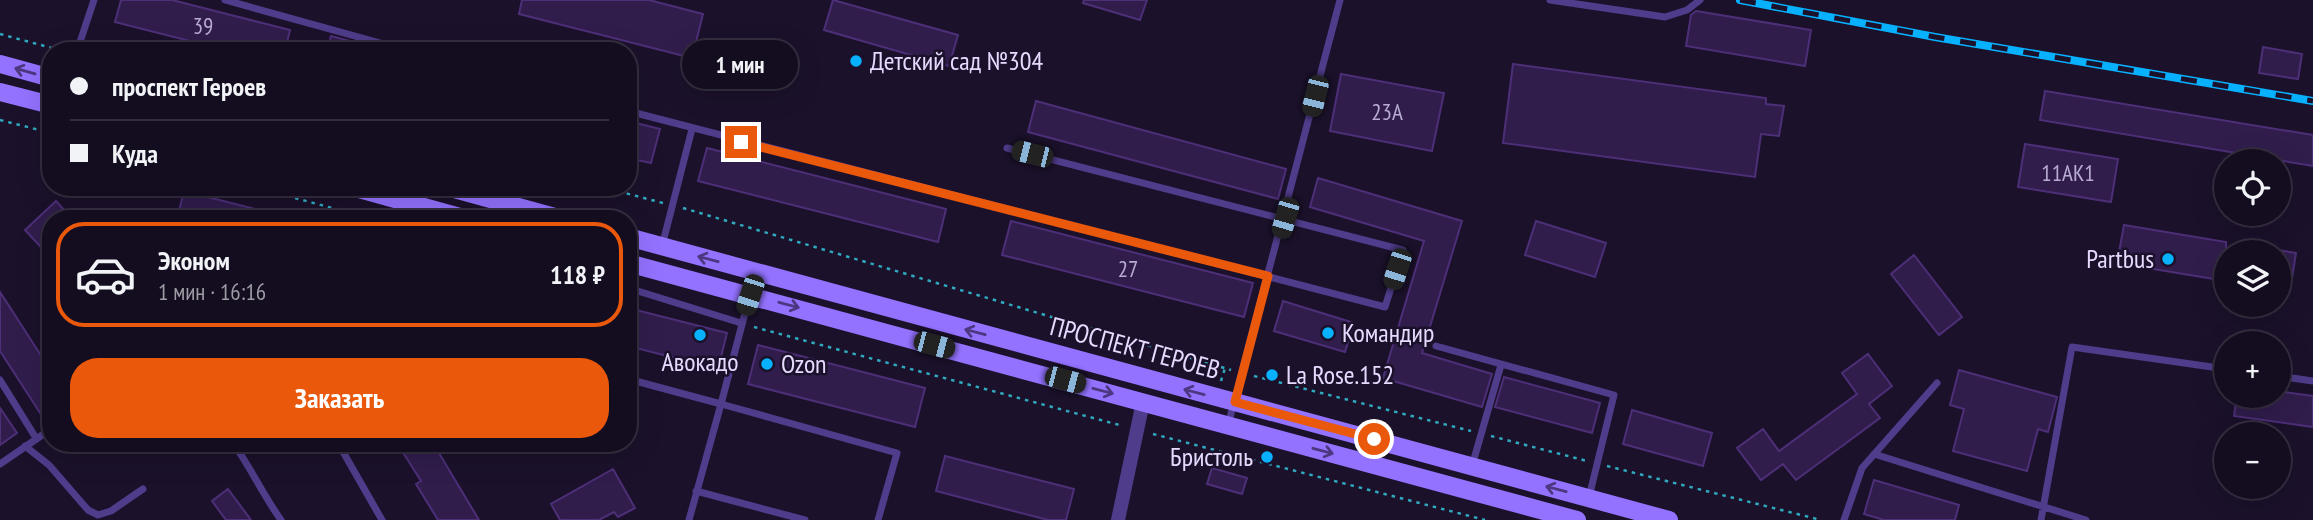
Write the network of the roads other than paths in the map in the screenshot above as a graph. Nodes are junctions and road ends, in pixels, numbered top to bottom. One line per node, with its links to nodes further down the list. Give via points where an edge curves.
1 (94, 0): 6 (lane)
2 (225, 0): 7 (lane)
3 (1340, 0): 19 (lane)
4 (1550, 0): 5 (lane, via 1665,17 1688,10)
5 (1700, 0)
6 (80, 42)
7 (377, 42)
8 (0, 64): 9 (main road, one-way to 8)
9 (42, 76)
10 (0, 92): 11 (main road)
11 (42, 103)
12 (637, 114): 13 (lane)
13 (692, 129): 21 (lane); 23 (lane)
14 (1007, 148): 19 (lane)
15 (384, 196): 17 (main road)
16 (479, 196): 18 (main road)
17 (435, 210)
18 (530, 210)
19 (1285, 218): 23 (lane); 23 (lane, via 1403,250 1385,307)
20 (637, 239): 21 (main road, ПРОСПЕКТ ГЕРОЕВ)
21 (662, 246): 36 (main road, ПРОСПЕКТ ГЕРОЕВ, one-way to 21)
22 (637, 265): 25 (main road, ПРОСПЕКТ ГЕРОЕВ)
23 (1268, 276): 36 (lane)
24 (637, 291): 26 (lane)
25 (750, 295): 26 (lane); 35 (main road, ПРОСПЕКТ ГЕРОЕВ, one-way to 35)
26 (741, 323): 37 (lane)
27 (1436, 346): 28 (lane)
28 (1502, 365): 46 (lane); 49 (lane, via 1614,395)
29 (2214, 367): 50 (lane, via 2072,347)
30 (2291, 378): 33 (lane)
31 (0, 380): 40 (lane)
32 (637, 381): 37 (lane)
33 (2313, 381)
34 (1937, 383): 44 (lane)
35 (1143, 402): 38 (main road, ПРОСПЕКТ ГЕРОЕВ); 56 (street)
36 (1235, 402): 38 (lane); 46 (main road, ПРОСПЕКТ ГЕРОЕВ)
37 (721, 404): 48 (lane); 55 (lane, via 897,453)
38 (1228, 425): 57 (main road, ПРОСПЕКТ ГЕРОЕВ, one-way to 57)
39 (42, 434): 40 (lane)
40 (36, 438): 41 (lane)
41 (25, 446): 45 (lane); 47 (lane, via 49,465 88,510 98,514 111,512)
42 (240, 452): 51 (lane)
43 (343, 452): 52 (lane)
44 (1874, 454): 50 (lane); 59 (lane, via 1862,468)
45 (0, 464)
46 (1472, 466): 49 (main road, ПРОСПЕКТ ГЕРОЕВ, one-way to 46)
47 (143, 489)
48 (696, 491): 53 (lane); 54 (lane)
49 (1589, 498): 58 (main road, ПРОСПЕКТ ГЕРОЕВ)
50 (2044, 508): 60 (lane); 61 (lane)
51 (281, 520)
52 (382, 520)
53 (689, 520)
54 (805, 520)
55 (878, 520)
56 (1118, 520)
57 (1577, 520)
58 (1669, 520)
59 (1844, 520)
60 (2041, 520)
61 (2086, 520)

